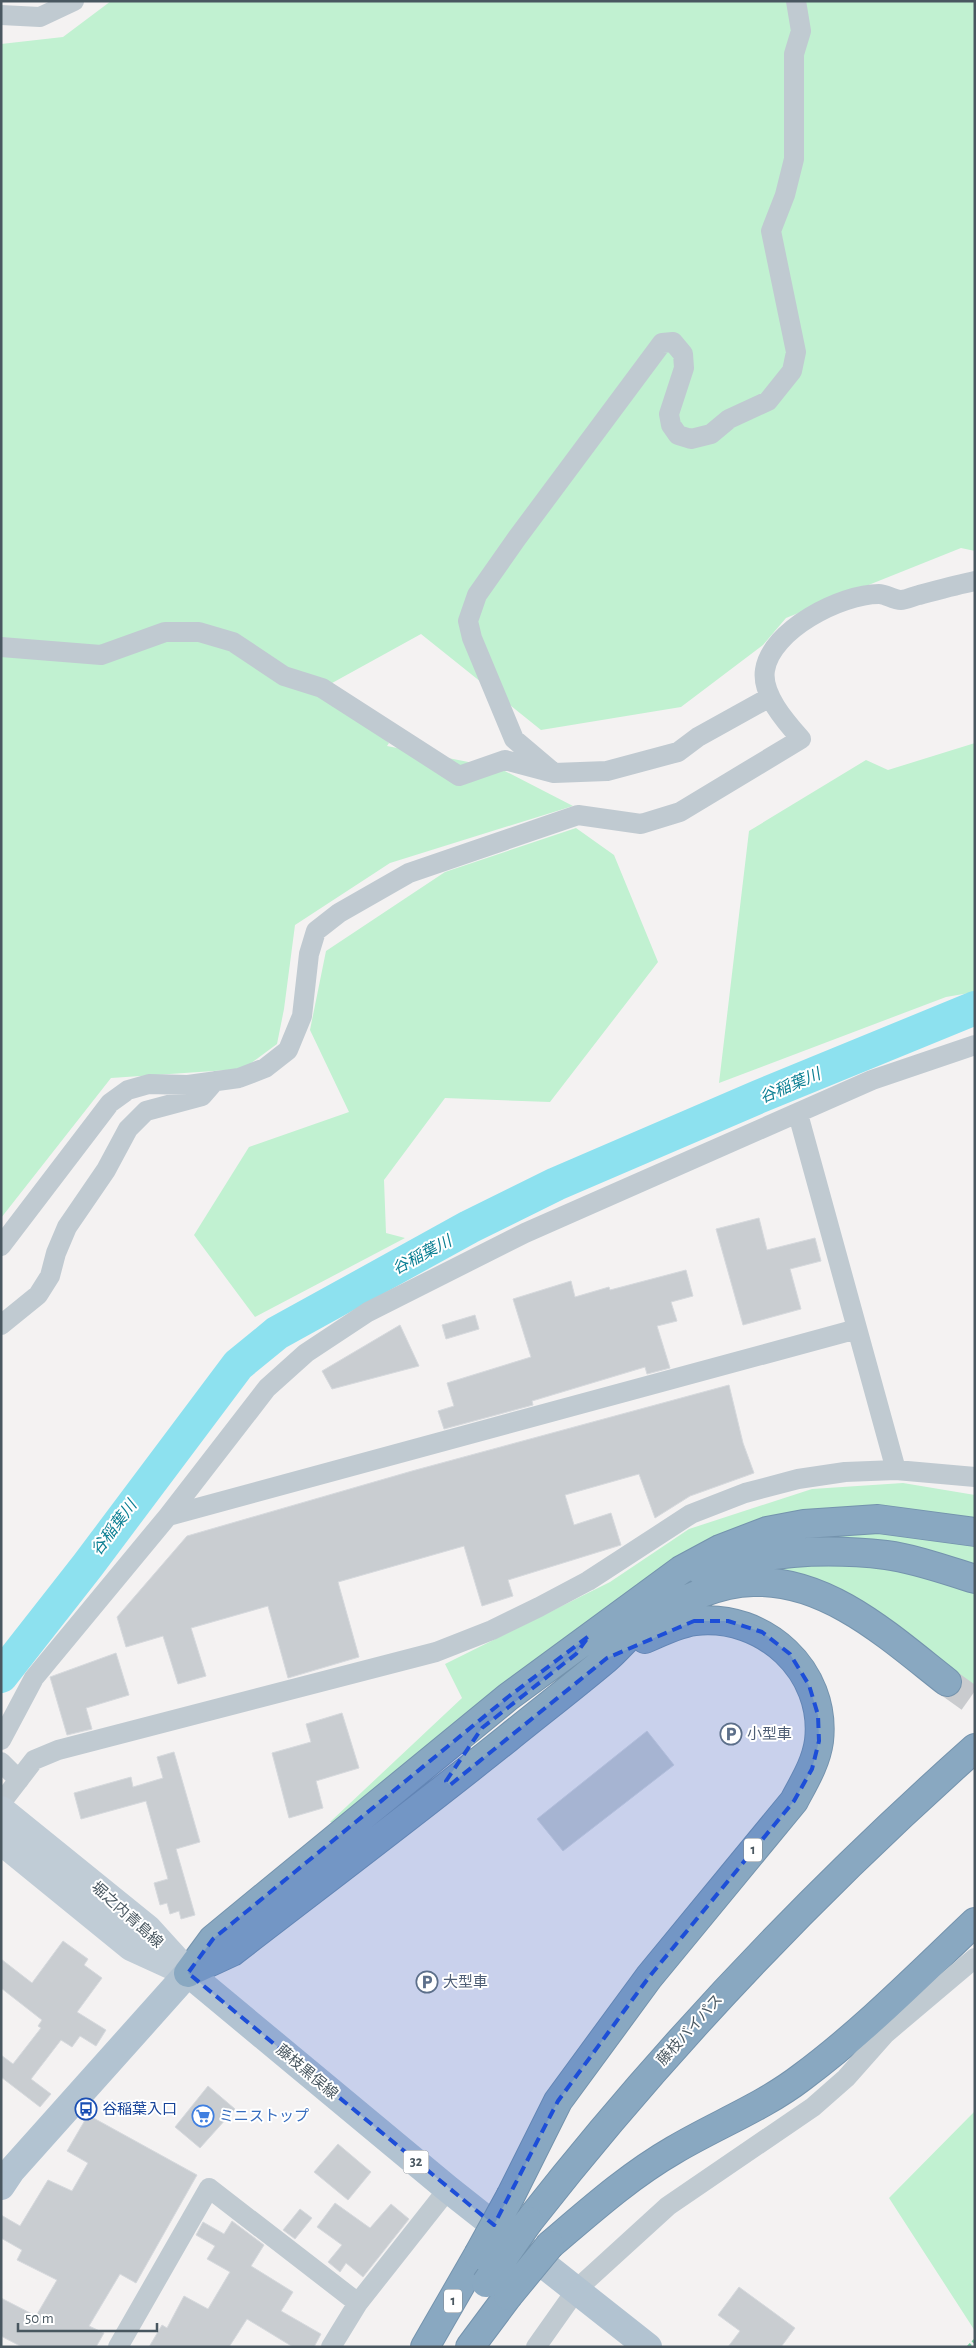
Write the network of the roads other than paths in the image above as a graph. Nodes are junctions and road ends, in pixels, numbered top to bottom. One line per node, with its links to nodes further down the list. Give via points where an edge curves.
1 (74, 1): 3 (street, via 40,17)
2 (796, 1): 7 (street, via 801,31 794,54 794,159 771,231 796,352 792,371 768,401 729,419 711,434 691,439 678,435 669,414 684,368 683,354 673,342 662,343 477,595 468,621 514,739)
3 (1, 15)
4 (975, 581): 6 (street, via 901,600 881,594 867,595 833,606 796,625 772,649 764,671)
5 (1, 647): 7 (street, via 101,655 165,632 199,632 233,642 284,676 322,688 459,776 506,760)
6 (770, 697): 7 (street, via 698,737 678,752 607,771); 9 (street, via 801,739 680,812 641,824 578,815 409,873 339,913 316,931 309,954 302,1016 288,1050 265,1068 239,1078)
7 (554, 773)
8 (975, 1045): 10 (street, via 872,1080)
9 (215, 1081): 11 (street, via 188,1085 149,1084 128,1090 110,1103); 12 (street, via 202,1096 146,1111 128,1128 106,1170 67,1227 50,1276 38,1295)
10 (798, 1114): 13 (street); 16 (street, via 526,1233 368,1312 306,1354 267,1388)
11 (1, 1246)
12 (1, 1325)
13 (857, 1329): 14 (street); 16 (street)
14 (896, 1470): 15 (street); 27 (street, via 845,1472 798,1479 745,1494 691,1514 588,1581 492,1630 436,1652 58,1750 34,1760)
15 (975, 1477)
16 (168, 1516): 23 (street, via 34,1678)
17 (975, 1532): 19 (highway, via 878,1518 804,1524 767,1531 720,1549)
18 (975, 1579): 19 (highway, via 888,1555 830,1551 777,1555 713,1568)
19 (649, 1592): 20 (highway)
20 (589, 1636): 26 (highway, via 576,1654 482,1728 464,1754); 31 (highway, via 508,1697 212,1939)
21 (607, 1658): 22 (highway, 1, via 643,1624 684,1601 713,1590 753,1582 792,1586 834,1601 889,1637); 26 (highway, 1); 39 (highway, 1, bridge, via 662,1631 694,1621 728,1621 762,1632 790,1654 809,1685 818,1715 819,1741 812,1769 794,1801 649,1977 558,2101 511,2195)
22 (947, 1682)
23 (1, 1740)
24 (975, 1748): 34 (highway, 藤枝バイパス / 1, bridge, via 857,1856 701,2016 529,2221)
25 (1, 1762): 27 (street)
26 (460, 1777): 31 (highway, 1, via 232,1952)
27 (19, 1780): 28 (street)
28 (4, 1830): 31 (main road, 堀之内青島線, via 148,1929)
29 (975, 1922): 34 (highway, 1, bridge, via 856,2034 802,2078 758,2106 673,2150 619,2186)
30 (975, 1958): 35 (street, via 885,2034 846,2078 813,2107 668,2206)
31 (188, 1973): 32 (main road); 33 (main road, 藤枝黒俣線 / 32)
32 (1, 2186)
33 (448, 2189): 35 (main road, 藤枝黒俣線 / 32); 36 (street)
34 (497, 2289): 40 (highway, 藤枝バイパス / 1); 41 (highway, 1)
35 (577, 2289): 42 (street); 43 (main road, 藤枝黒俣線 / 32)
36 (358, 2303): 37 (street, via 209,2188); 38 (street)
37 (118, 2347)
38 (332, 2347)
39 (425, 2347)
40 (445, 2347)
41 (470, 2347)
42 (536, 2347)
43 (648, 2347)

